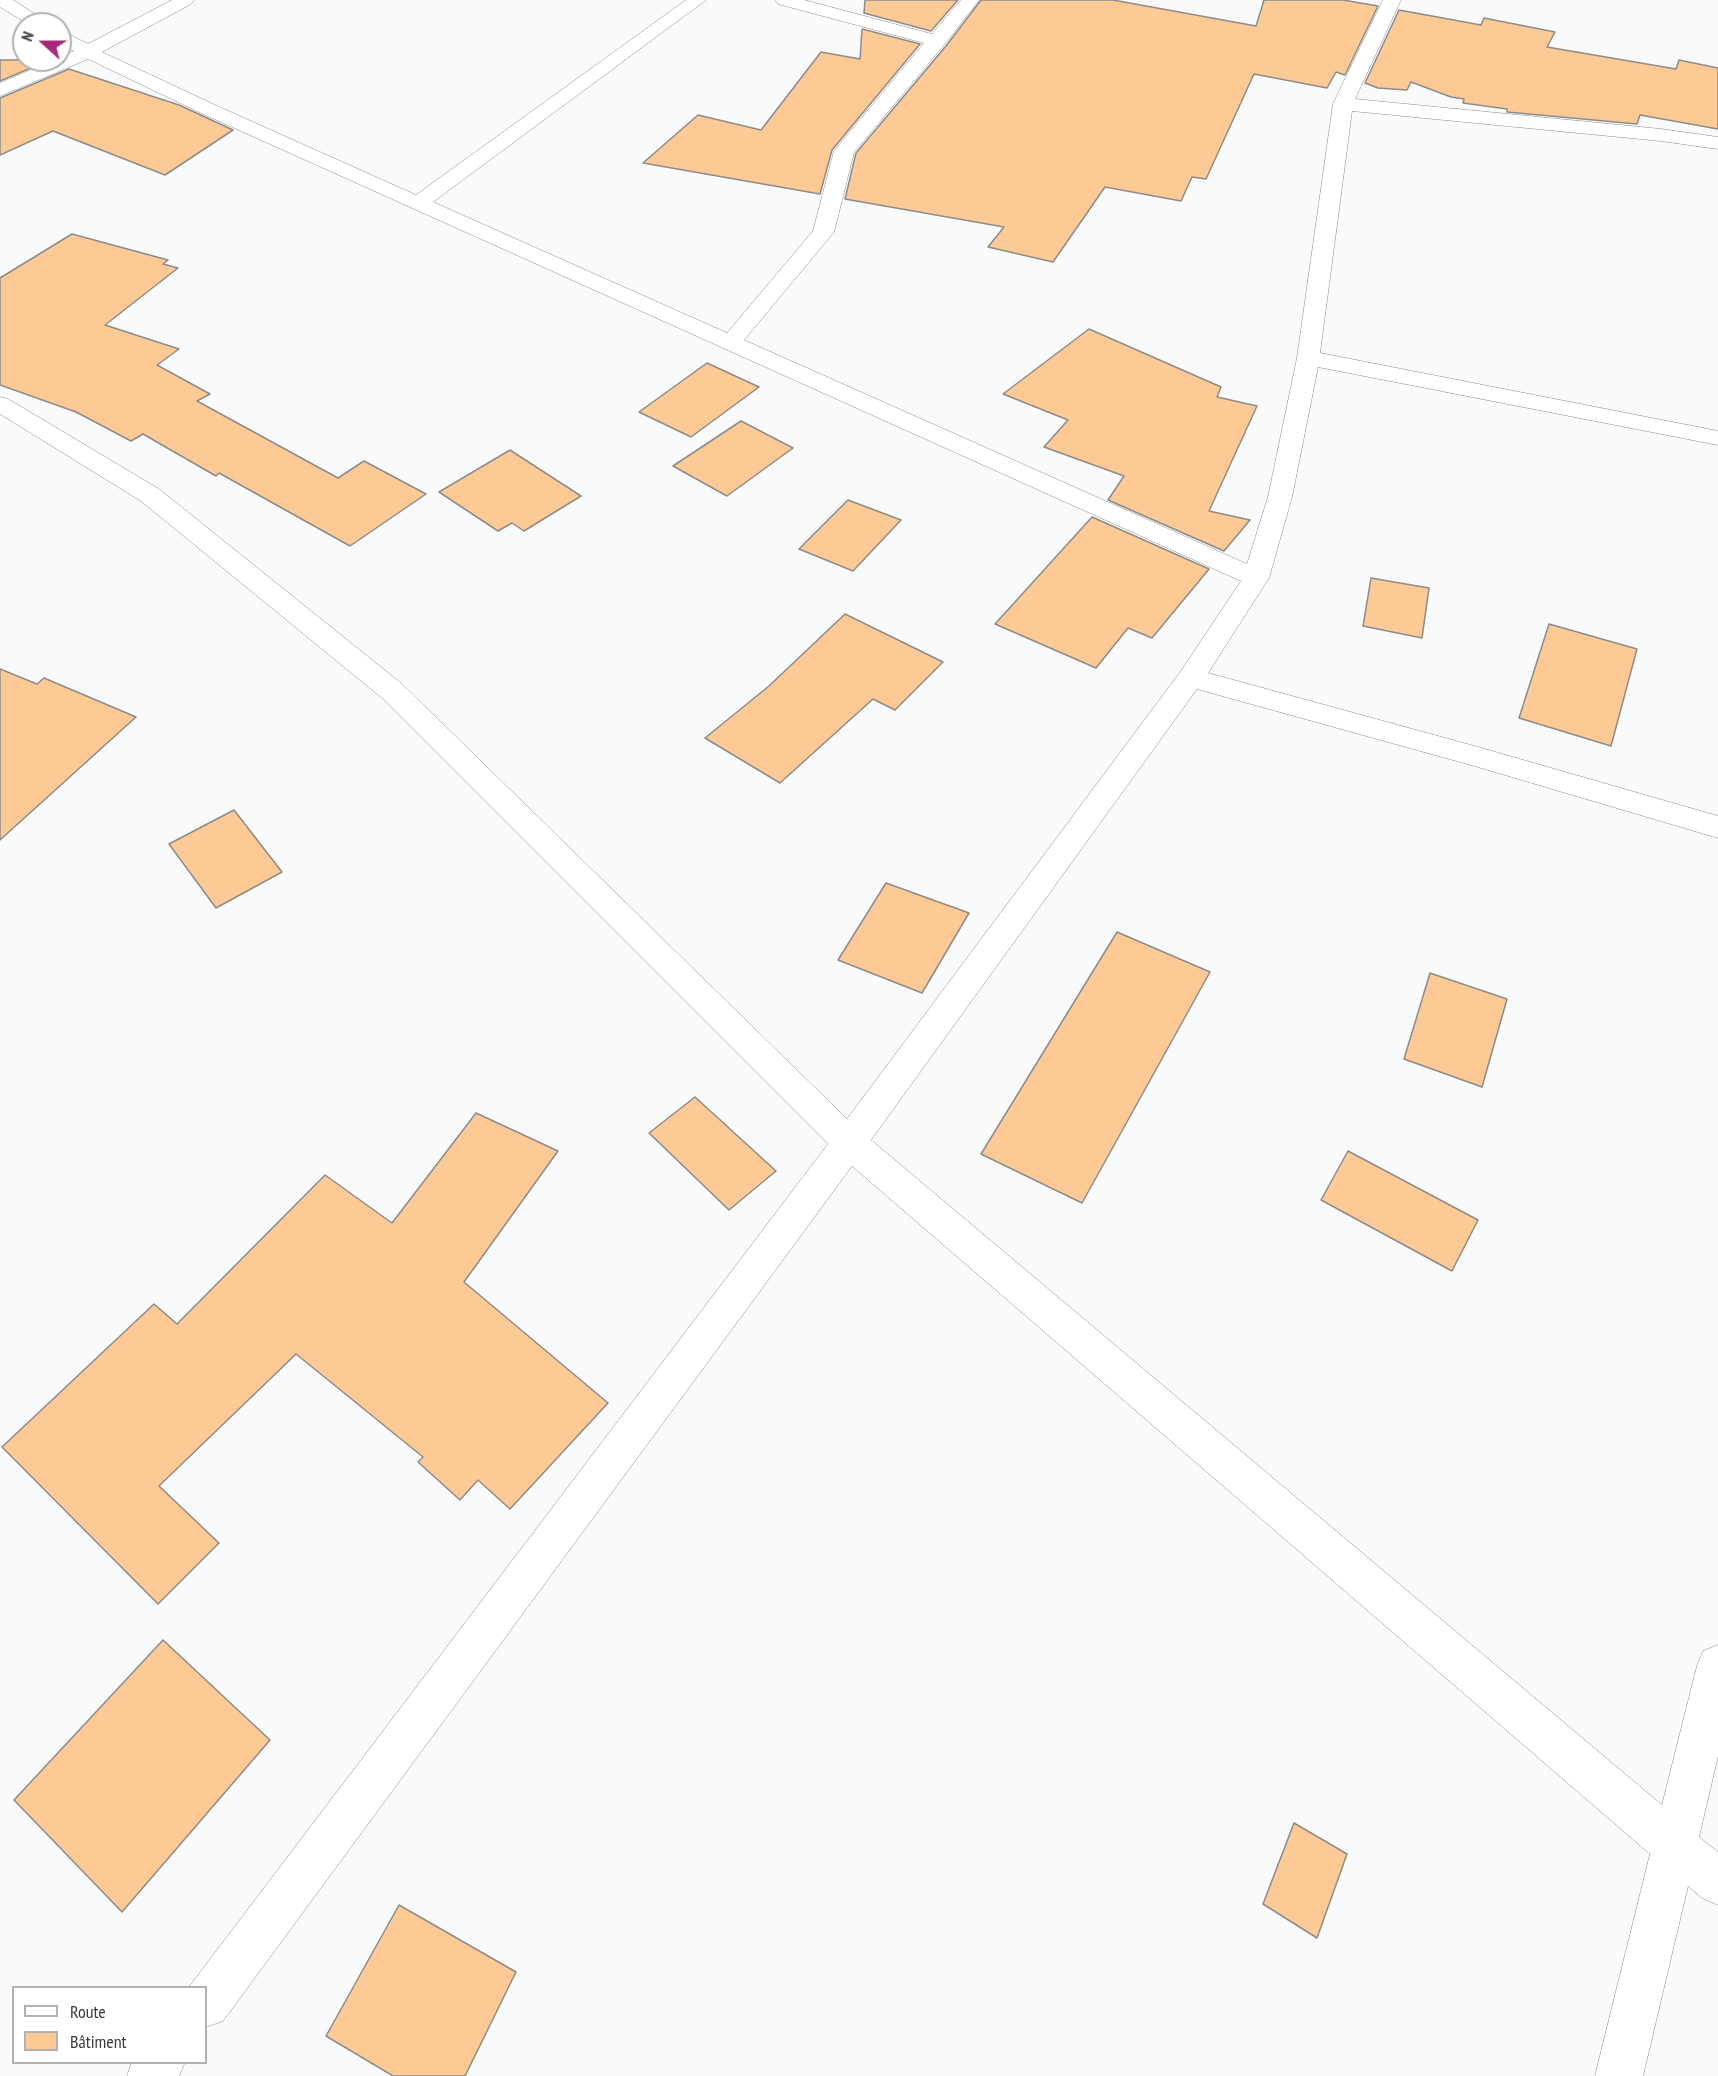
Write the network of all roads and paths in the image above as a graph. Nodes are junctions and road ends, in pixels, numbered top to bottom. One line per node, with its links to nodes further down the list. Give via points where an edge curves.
1 (0, 0): 7 (street)
2 (185, 0): 10 (street)
3 (697, 0): 14 (street)
4 (784, 0): 8 (street)
5 (970, 0): 8 (street)
6 (1392, 0): 12 (street)
7 (20, 12)
8 (938, 41): 15 (street, via 844,151 823,232)
9 (72, 42): 10 (street)
10 (88, 52): 11 (street); 14 (street)
11 (0, 90)
12 (1343, 104): 13 (street); 16 (street)
13 (1718, 143)
14 (418, 203): 15 (street)
15 (731, 342): 19 (street)
16 (1308, 358): 18 (street); 19 (street, via 1280,497)
17 (0, 404): 22 (street, via 150,495 392,691)
18 (1718, 438)
19 (1256, 578): 20 (street)
20 (1191, 678): 21 (street); 22 (street)
21 (1718, 828)
22 (849, 1143): 24 (street); 26 (street)
23 (1718, 1666): 24 (street)
24 (1674, 1843): 25 (street); 27 (street)
25 (1718, 1882)
26 (207, 2003)
27 (1619, 2076)

